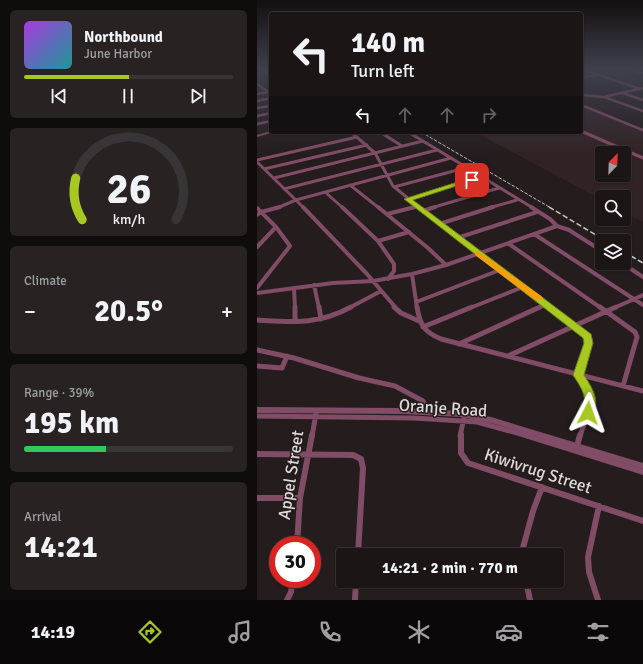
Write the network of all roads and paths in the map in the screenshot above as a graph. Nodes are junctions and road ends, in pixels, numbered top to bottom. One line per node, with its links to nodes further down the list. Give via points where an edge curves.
1 (269, 98): 3 (street)
2 (607, 98): 7 (street)
3 (257, 101)
4 (269, 106): 6 (street)
5 (583, 106): 12 (street)
6 (257, 108)
7 (643, 112)
8 (269, 113): 9 (street)
9 (257, 116)
10 (269, 121): 11 (street)
11 (257, 124)
12 (643, 130)
13 (583, 131): 26 (street)
14 (269, 133): 18 (street)
15 (353, 134): 19 (street)
16 (383, 134): 22 (street)
17 (411, 134): 20 (street)
18 (257, 136)
19 (357, 137): 21 (street); 27 (street)
20 (423, 141): 22 (street); 23 (street)
21 (367, 145): 24 (street); 30 (street)
22 (402, 146): 24 (street)
23 (437, 150): 25 (street); 28 (street)
24 (375, 153): 28 (street); 33 (street)
25 (451, 158): 29 (street); 31 (street)
26 (643, 158)
27 (257, 161): 30 (street)
28 (381, 163): 31 (street); 37 (street)
29 (465, 168): 32 (street); 35 (street)
30 (264, 169): 33 (street)
31 (387, 175): 34 (street); 35 (street)
32 (481, 177): 36 (street); 39 (street)
33 (274, 178): 37 (street)
34 (351, 185): 38 (street); 47 (street)
35 (394, 187): 39 (street)
36 (499, 188): 41 (street); 44 (street)
37 (284, 189): 40 (street)
38 (325, 192): 40 (street); 55 (street)
39 (408, 199): 42 (street)
40 (296, 200): 45 (street, via 274,210); 66 (street)
41 (517, 200): 46 (street); 49 (street)
42 (417, 207): 44 (street); 47 (street)
43 (257, 208): 45 (street)
44 (423, 211): 49 (street)
45 (261, 212): 48 (street); 51 (street)
46 (537, 212): 50 (street); 54 (street)
47 (387, 214): 52 (street)
48 (257, 215)
49 (439, 224): 54 (street)
50 (557, 226): 53 (street); 58 (street, via 569,230)
51 (276, 227): 57 (street); 69 (street, via 290,246)
52 (409, 232): 55 (street); 60 (street)
53 (534, 234): 56 (street); 74 (street)
54 (457, 238): 59 (street)
55 (378, 241): 65 (street, via 393,264 394,271)
56 (509, 244): 59 (street); 78 (street)
57 (257, 247)
58 (595, 247)
59 (479, 254): 60 (street); 62 (street)
60 (446, 265): 63 (street)
61 (631, 269): 64 (street)
62 (500, 270): 68 (street); 75 (street)
63 (412, 274): 65 (street); 75 (street)
64 (643, 277)
65 (388, 279): 66 (street)
66 (373, 281): 67 (street); 71 (street)
67 (314, 285): 70 (street); 79 (street)
68 (523, 287): 76 (street); 84 (street)
69 (257, 288)
70 (294, 288): 72 (street); 81 (street)
71 (381, 291): 79 (street, via 329,318); 82 (street, via 401,313)
72 (257, 293)
73 (643, 294): 74 (street)
74 (634, 299): 77 (street); 78 (street)
75 (416, 302): 82 (street)
76 (547, 304): 83 (street); 85 (street)
77 (643, 305)
78 (606, 312): 83 (street); 91 (street, via 631,328 637,335)
79 (321, 319): 81 (street)
80 (257, 320): 81 (street)
81 (295, 321)
82 (419, 321): 84 (street)
83 (574, 325): 88 (street); 90 (street, via 589,341)
84 (423, 327): 85 (street, via 435,336)
85 (458, 344): 88 (street)
86 (257, 350): 87 (street)
87 (287, 356): 89 (street, via 282,368); 94 (street, via 395,386 423,402)
88 (508, 356): 90 (street)
89 (257, 366)
90 (578, 375): 91 (street); 98 (street, via 588,391 591,402)
91 (623, 386): 92 (street)
92 (643, 391)
93 (257, 410): 95 (street)
94 (429, 412): 95 (street); 97 (street)
95 (316, 414): 96 (street, Oranje Road); 97 (street, Oranje Road); 100 (street, Appel Street)
96 (257, 416)
97 (464, 417): 98 (street, via 491,420); 102 (street, Oranje Road); 103 (street, Kiwivrug Street, via 459,450 465,460 477,467)
98 (577, 446): 101 (street)
99 (257, 454): 100 (street)
100 (308, 455): 105 (street, Appel Street); 109 (street, via 353,456 361,459 363,468)
101 (643, 466)
102 (643, 472)
103 (542, 487): 106 (street, Kiwivrug Street); 110 (street)
104 (257, 498): 105 (street)
105 (300, 498): 108 (street, Appel Street)
106 (599, 506): 107 (street, Kiwivrug Street); 117 (street, via 588,557 589,572)
107 (643, 521)
108 (298, 536)
109 (358, 548)
110 (523, 548)
111 (292, 588): 114 (street)
112 (356, 588): 115 (street)
113 (527, 588): 116 (street)
114 (287, 600)
115 (355, 600)
116 (530, 600)
117 (598, 600)

